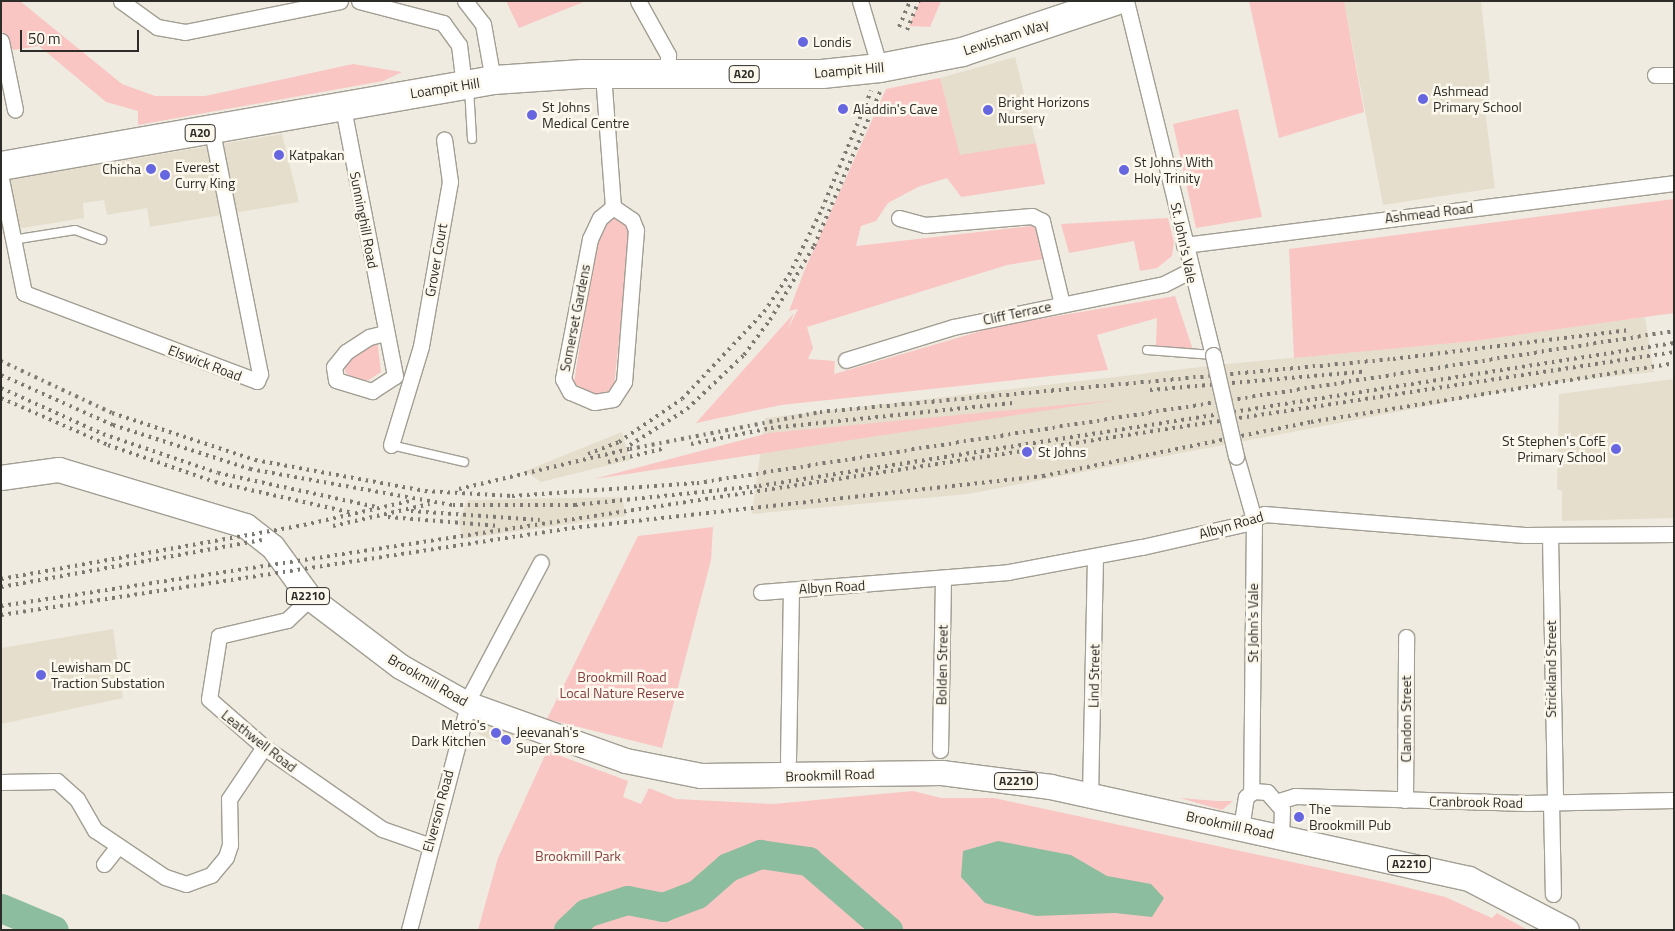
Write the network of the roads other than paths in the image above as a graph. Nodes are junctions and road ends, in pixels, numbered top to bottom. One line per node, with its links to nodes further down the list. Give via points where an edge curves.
1 (121, 1): 2 (street, via 157,26 185,32)
2 (340, 1)
3 (359, 1): 15 (street, via 443,23 459,45)
4 (465, 1): 15 (street, via 483,24)
5 (638, 1): 11 (street, via 668,55)
6 (860, 1): 10 (street)
7 (1115, 1): 10 (highway, Lewisham Way / A20, via 973,49)
8 (1126, 1): 28 (street, St. John's Vale)
9 (1, 41): 17 (street)
10 (887, 67): 11 (highway, Loampit Hill / A20, via 812,74)
11 (668, 72): 12 (highway, Loampit Hill / A20)
12 (603, 74): 15 (highway, Loampit Hill / A20); 24 (street)
13 (1654, 74): 14 (street)
14 (1674, 75)
15 (475, 82): 16 (highway, Loampit Hill / A20); 20 (lane)
16 (343, 108): 18 (highway, Loampit Hill / A20); 31 (street, Sunninghill Road)
17 (15, 110)
18 (212, 131): 21 (highway, Loampit Hill / A20); 26 (street, Elswick Road, via 260,374 257,381 33,298 20,284)
19 (444, 139): 35 (street, Grover Court, via 450,182 421,346)
20 (472, 139)
21 (1, 166)
22 (1, 179): 26 (street, Elswick Road)
23 (1674, 183): 28 (street, Ashmead Road)
24 (613, 207): 24 (street, Somerset Gardens, via 632,220 636,230 624,382 612,399 594,402 570,392 563,379 590,239 600,218)
25 (899, 218): 30 (street, via 925,225 1032,216 1042,221)
26 (12, 240): 27 (lane, via 74,230)
27 (102, 240)
28 (1184, 245): 29 (street, St. John's Vale)
29 (1189, 271): 30 (street, Cliff Terrace, via 1164,284); 33 (street, St. John's Vale)
30 (1062, 304): 34 (street, Cliff Terrace, via 953,327)
31 (385, 333): 35 (street, Sunninghill Road); 35 (street, via 369,337 346,352 334,367 336,380 372,391)
32 (1147, 350): 33 (lane)
33 (1213, 355): 37 (street, St. John's Vale, bridge)
34 (846, 360)
35 (403, 378): 36 (street, Grover Court)
36 (391, 445): 38 (lane)
37 (1236, 456): 40 (street, St John's Vale)
38 (464, 462)
39 (1, 478): 48 (main road, Brookmill Road / A2210, via 43,469 59,470 225,519 261,535)
40 (1254, 519): 42 (street, Albyn Road, via 1264,514); 43 (street, Albyn Road); 55 (street, St John's Vale)
41 (1674, 534): 42 (street, Albyn Road)
42 (1550, 536): 57 (street, Strickland Street)
43 (1095, 557): 45 (street, Albyn Road); 56 (street, Lind Street)
44 (541, 562): 50 (street, Elverson Road)
45 (943, 579): 46 (street, Albyn Road); 52 (street, Bolden Street)
46 (791, 590): 47 (street, Albyn Road); 53 (street, Albyn Road)
47 (761, 592)
48 (310, 598): 50 (main road, Brookmill Road / A2210, via 401,667); 51 (street, Leathwell Road, via 287,620 227,632 215,644 210,699)
49 (1406, 637): 58 (street, Clandon Street)
50 (467, 704): 56 (main road, Brookmill Road / A2210, via 626,761 702,776 942,773); 63 (street, Elverson Road)
51 (264, 748): 63 (street, Leathwell Road, via 391,834); 64 (street, via 229,799 230,846 211,876 196,883 175,882)
52 (940, 750)
53 (788, 760)
54 (1, 782): 64 (street, via 57,781 78,799 95,830)
55 (1251, 793): 60 (street, via 1267,792); 61 (street, St John's Vale, via 1243,806)
56 (1090, 795): 61 (main road, Brookmill Road / A2210)
57 (1552, 797): 58 (street, Cranbrook Road); 59 (street, Cranbrook Road); 66 (street, Strickland Street)
58 (1405, 800): 60 (street, Cranbrook Road, via 1295,796)
59 (1674, 800)
60 (1279, 801): 62 (street)
61 (1241, 828): 62 (main road, Brookmill Road / A2210)
62 (1281, 836): 68 (main road, Brookmill Road / A2210, via 1469,879)
63 (428, 845): 67 (street, Elverson Road)
64 (118, 846): 65 (street)
65 (104, 864)
66 (1553, 894)
67 (409, 930)
68 (1567, 930)

